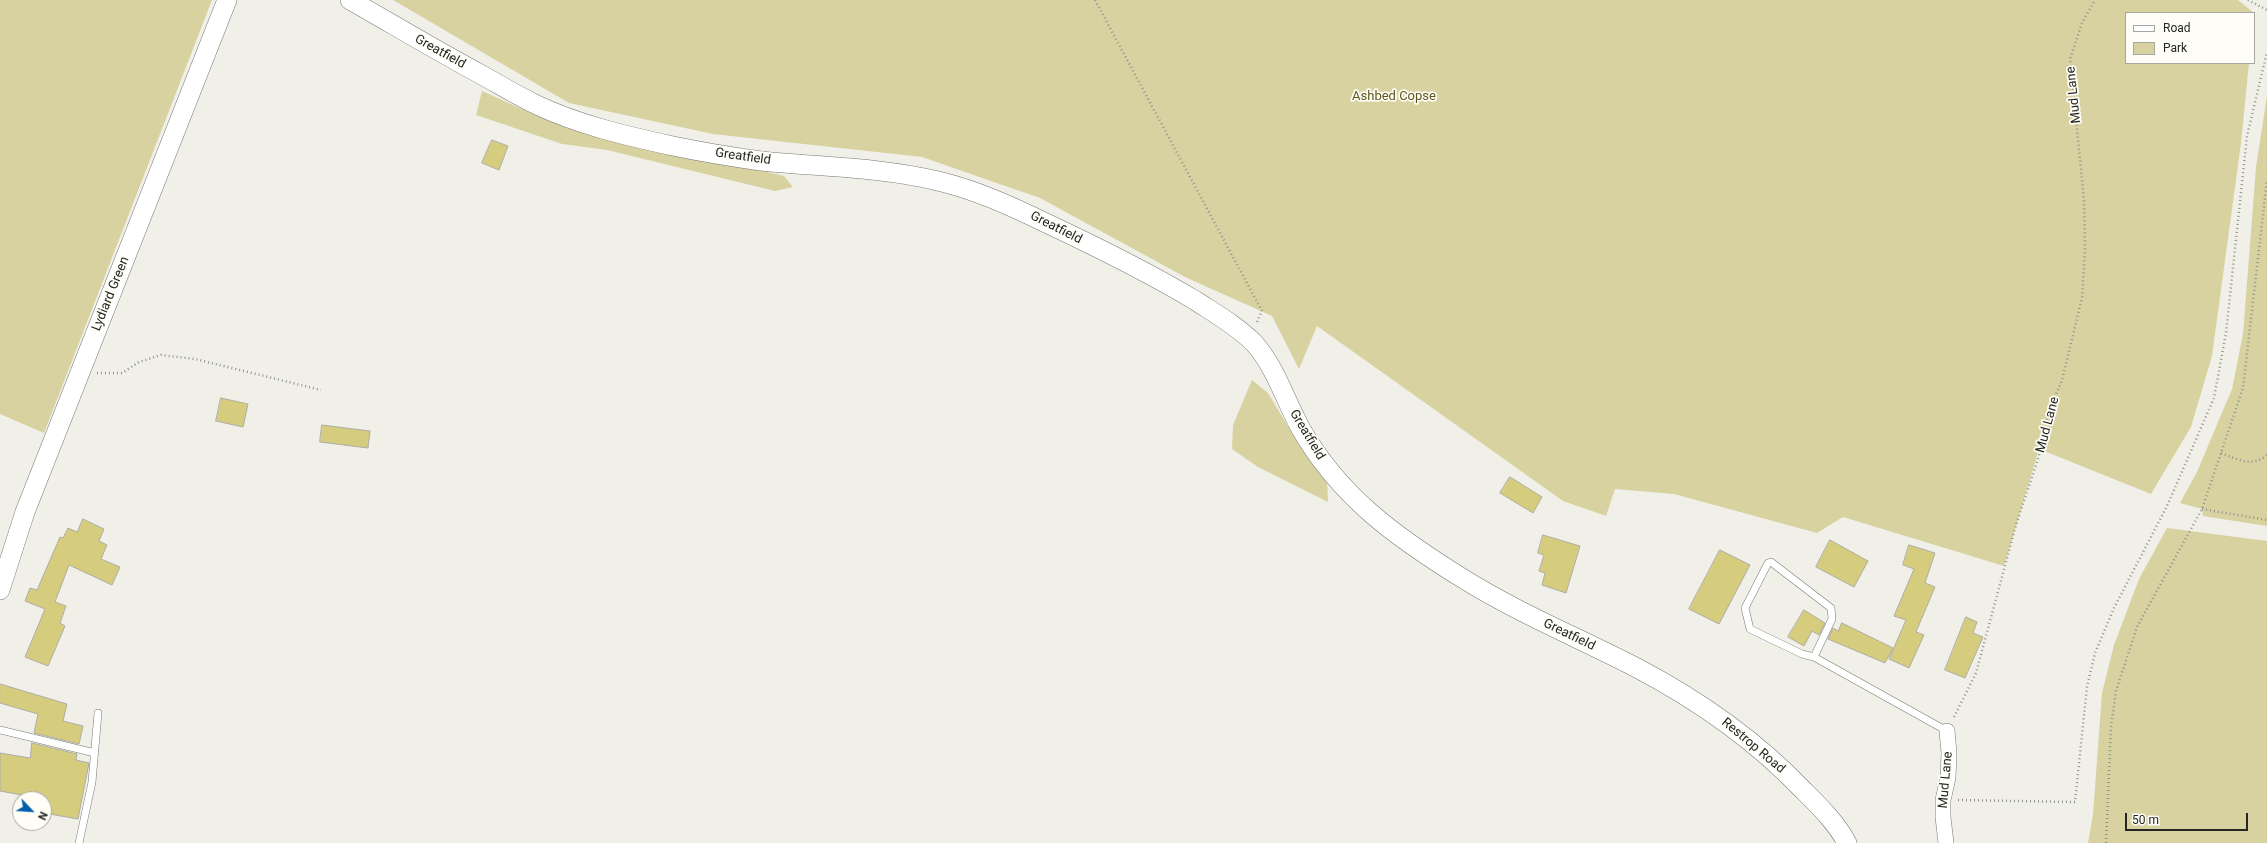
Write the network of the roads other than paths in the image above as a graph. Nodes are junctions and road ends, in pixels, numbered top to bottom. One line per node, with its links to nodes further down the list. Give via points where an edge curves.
1 (227, 0): 3 (street, Lydiard Green, via 19,526)
2 (350, 0): 5 (street, Greatfield, via 532,103 580,122 688,149 761,161 889,172 940,181 984,195 1049,224 1171,286 1221,317 1250,339 1269,363 1311,446 1337,481 1367,512 1412,546 1466,581)
3 (0, 590)
4 (1814, 657): 4 (lane, via 1802,654 1750,629 1745,608 1768,563 1771,562 1831,608 1832,619); 8 (lane)
5 (1641, 670): 11 (street, Restrop Road, via 1723,720 1762,750 1824,812)
6 (98, 713): 9 (lane)
7 (0, 730): 9 (lane)
8 (1947, 731): 12 (street, Mud Lane, via 1948,778 1943,800)
9 (95, 753): 10 (lane, via 92,782)
10 (79, 843)
11 (1847, 843)
12 (1946, 843)

